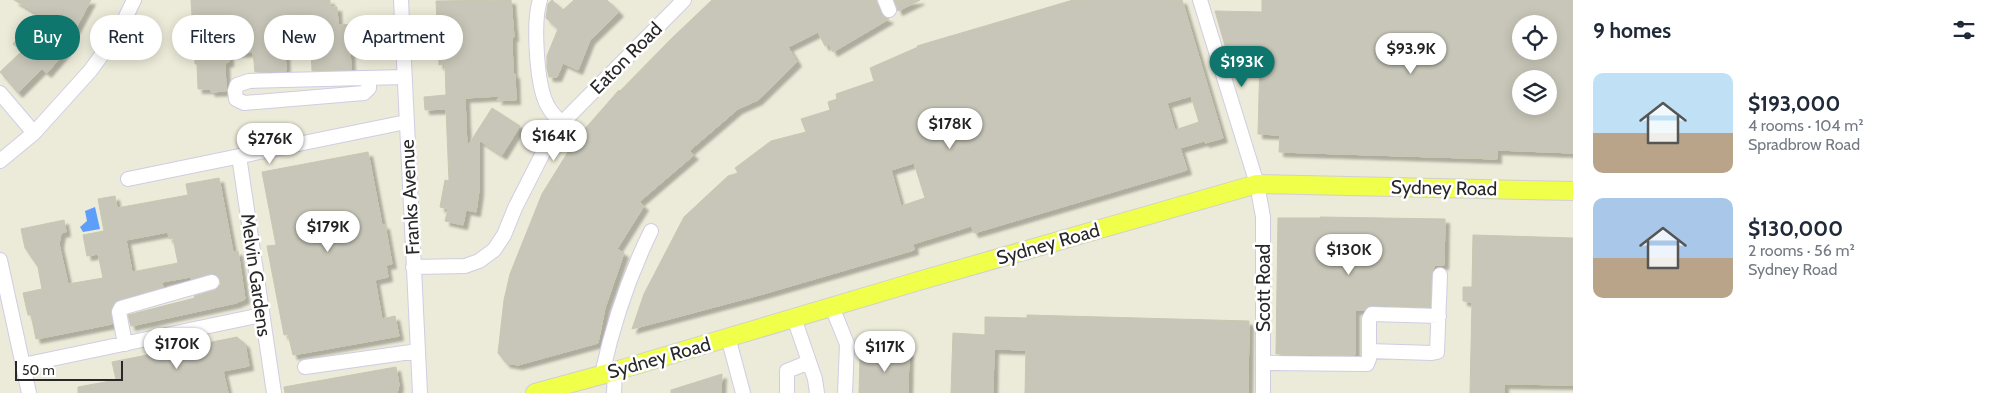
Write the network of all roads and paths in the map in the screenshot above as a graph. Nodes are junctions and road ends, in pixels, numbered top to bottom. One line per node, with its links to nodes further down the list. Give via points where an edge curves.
1 (134, 0): 11 (street, via 118,33 90,71)
2 (401, 0): 6 (street, Franks Avenue)
3 (540, 0): 10 (street, via 536,23 540,85 548,108)
4 (684, 0): 10 (street, Eaton Road)
5 (1200, 0): 15 (street, Scott Road)
6 (404, 77): 7 (street); 9 (street, Franks Avenue)
7 (369, 78): 7 (street, via 249,81 237,85 234,91 236,99 244,103 364,93 368,91)
8 (0, 93): 11 (street)
9 (406, 122): 12 (street); 19 (street, Franks Avenue)
10 (562, 123): 19 (street, Eaton Road, via 548,143 494,250 465,266)
11 (34, 133): 13 (street)
12 (239, 156): 14 (street); 23 (street, Melvin Gardens)
13 (0, 161)
14 (128, 179)
15 (1257, 184): 16 (main road, Sydney Road); 22 (main road, Sydney Road); 31 (street, Scott Road, via 1263,218)
16 (1573, 191)
17 (651, 231): 34 (street, via 618,308)
18 (0, 260): 32 (street)
19 (413, 267): 28 (street, Franks Avenue)
20 (1440, 275): 24 (street)
21 (212, 282): 27 (street, via 121,308)
22 (832, 306): 25 (main road, Sydney Road); 43 (street, via 847,344)
23 (262, 315): 27 (street); 36 (street, Melvin Gardens)
24 (1440, 316): 29 (street, via 1435,353); 29 (street, via 1372,314 1369,320)
25 (794, 318): 26 (main road, Sydney Road); 30 (street)
26 (728, 337): 34 (main road, Sydney Road); 40 (street)
27 (125, 344): 32 (street)
28 (418, 351): 33 (street); 37 (street, Franks Avenue)
29 (1369, 351): 31 (street, via 1368,362 1364,364)
30 (809, 362): 41 (street, via 787,371); 42 (street)
31 (1263, 363): 44 (street, Scott Road)
32 (23, 365): 35 (street)
33 (304, 368)
34 (608, 373): 38 (main road, Sydney Road); 39 (street)
35 (29, 393)
36 (274, 393)
37 (420, 393)
38 (535, 393)
39 (614, 393)
40 (743, 393)
41 (787, 393)
42 (817, 393)
43 (846, 393)
44 (1263, 393)

